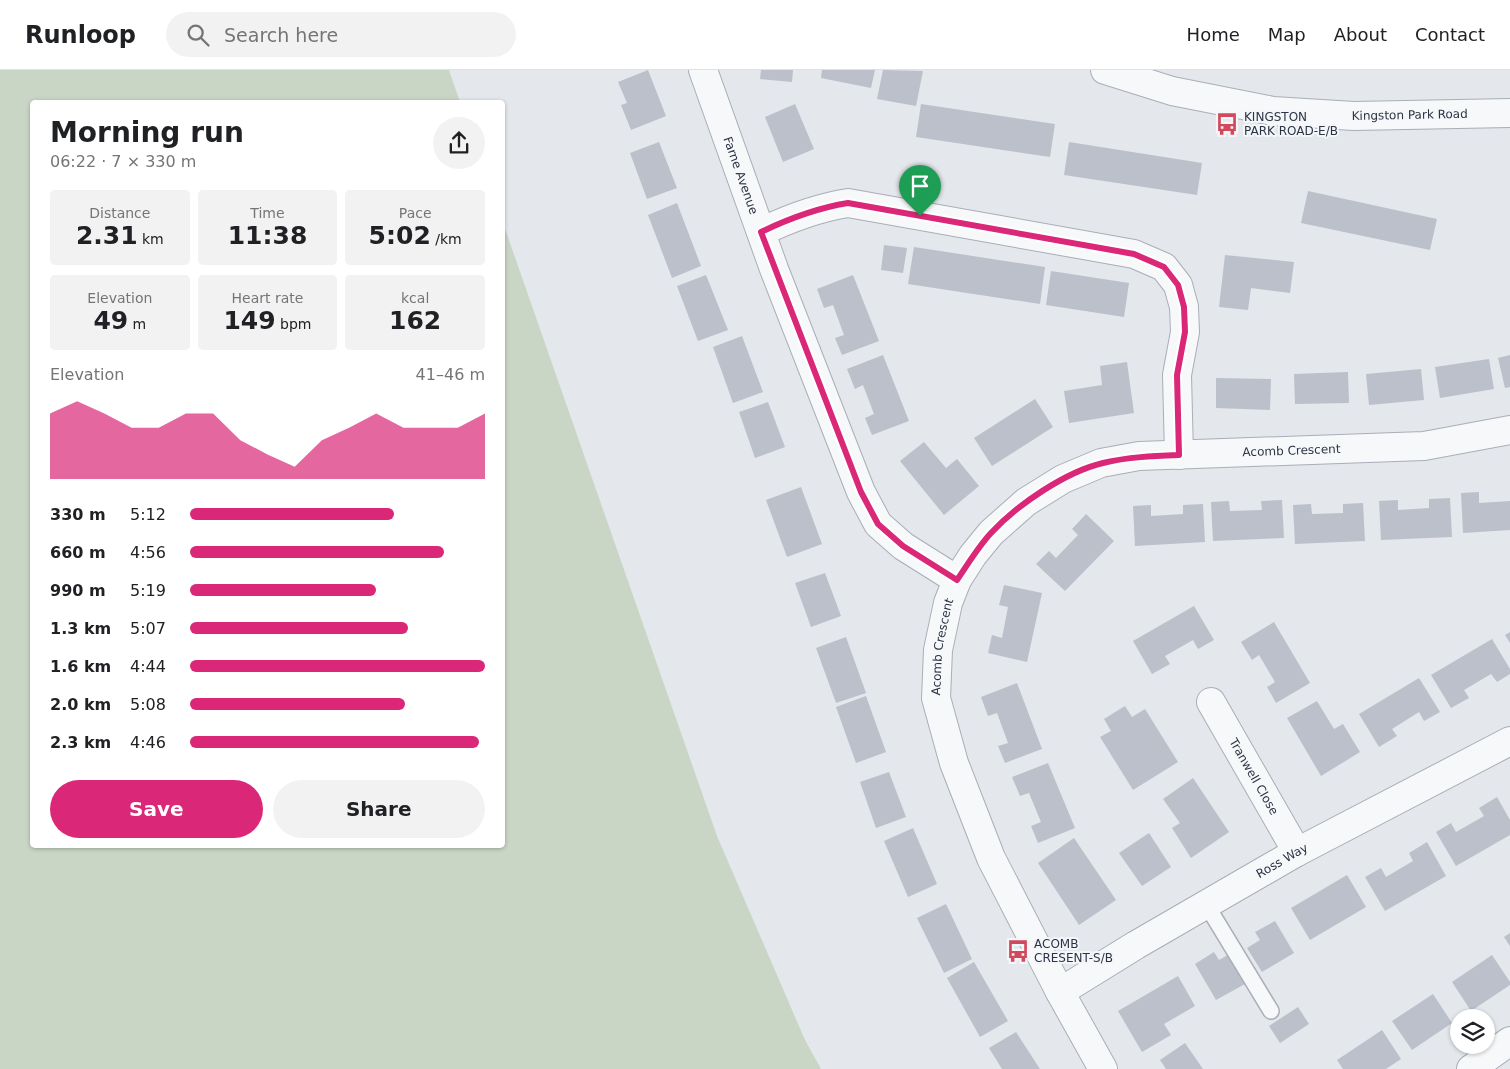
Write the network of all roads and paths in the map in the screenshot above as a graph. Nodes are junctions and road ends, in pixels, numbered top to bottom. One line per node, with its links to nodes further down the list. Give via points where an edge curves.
1 (703, 70): 4 (street, Farne Avenue)
2 (1105, 70): 3 (street, Kingston Park Road, via 1172,91 1273,111 1354,116)
3 (1510, 113)
4 (761, 232): 6 (street, via 823,207 848,203 1134,254 1164,267 1178,285 1184,307 1185,332 1177,375); 7 (street, Farne Avenue, via 861,492 878,524 903,546)
5 (1510, 430): 6 (street, Acomb Crescent, via 1424,446)
6 (1179, 455): 7 (street, Acomb Crescent, via 1139,456 1102,463 1063,479 1026,502 991,533)
7 (957, 580): 12 (street, Acomb Crescent, via 948,603 938,650 936,698 954,763 991,858)
8 (1210, 702): 10 (street, Tranwell Close)
9 (1510, 741): 10 (street, Ross Way)
10 (1297, 852): 11 (street, Ross Way)
11 (1206, 904): 12 (street, Ross Way); 13 (lane)
12 (1060, 992): 15 (street, Acomb Crescent)
13 (1271, 1011)
14 (1510, 1041): 16 (street)
15 (1104, 1069)
16 (1471, 1069)

